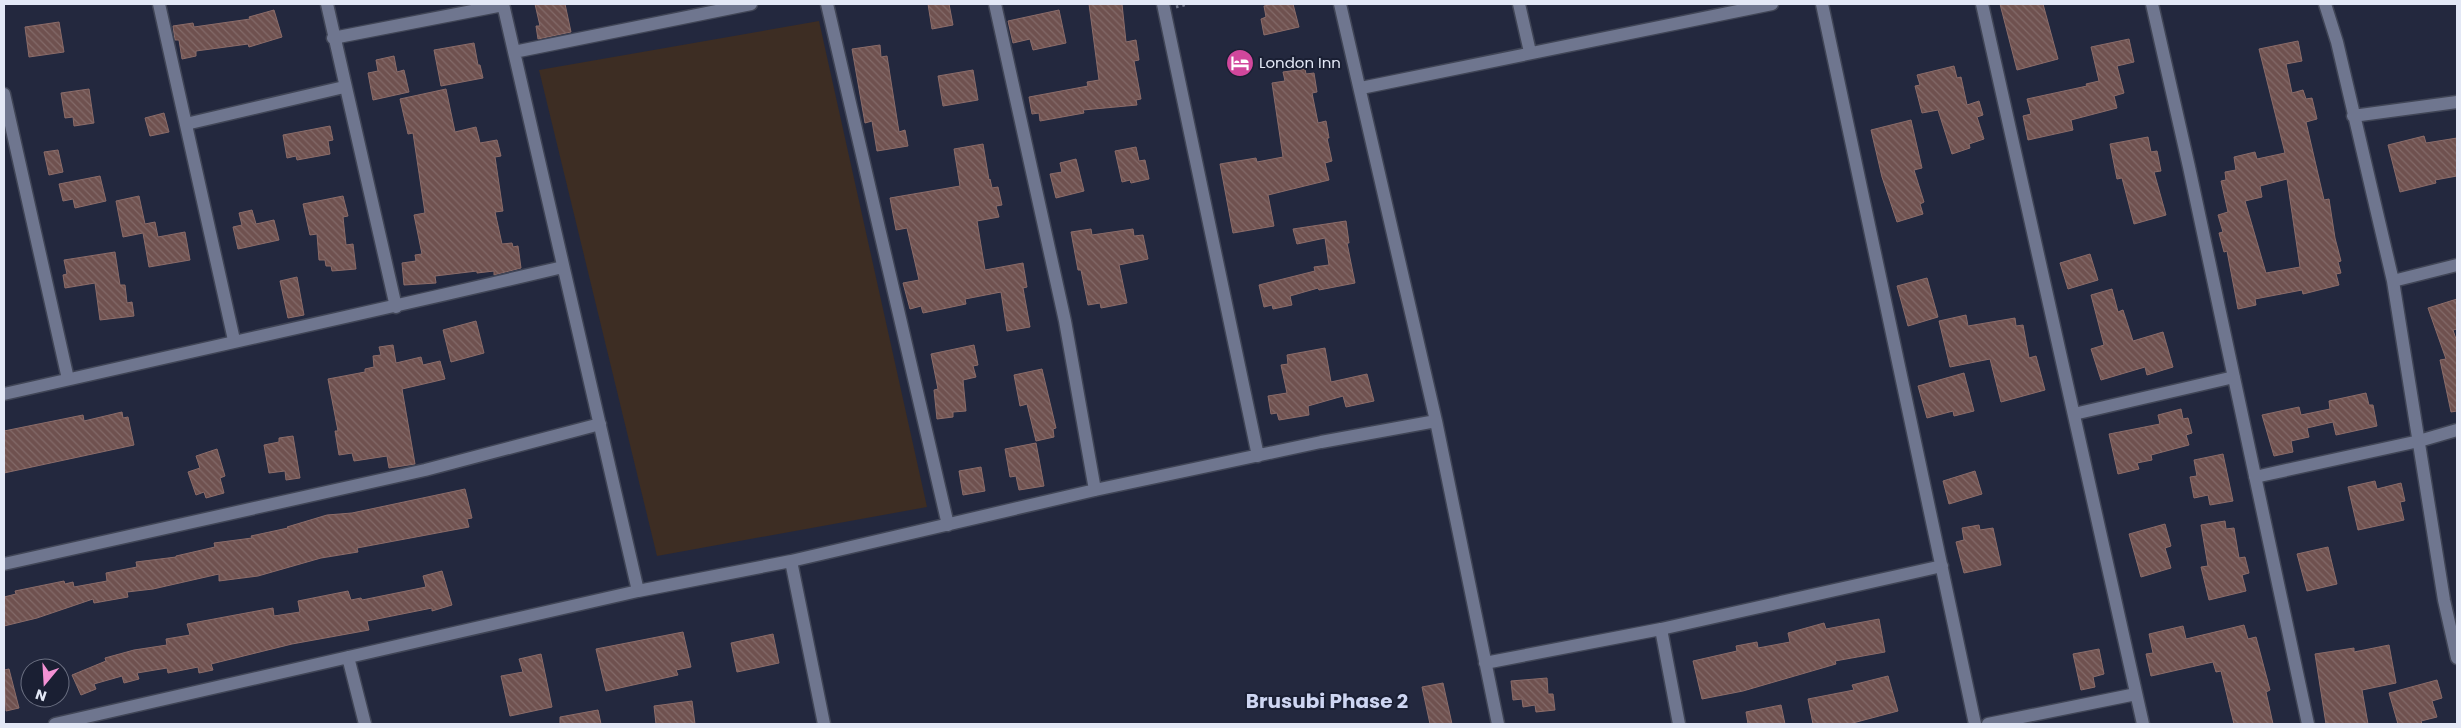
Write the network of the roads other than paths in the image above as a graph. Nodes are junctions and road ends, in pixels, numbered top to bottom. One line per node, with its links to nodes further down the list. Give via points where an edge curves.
1 (159, 4): 23 (street)
2 (327, 4): 15 (street)
3 (503, 4): 15 (street); 16 (street)
4 (750, 4): 16 (street)
5 (827, 4): 40 (street)
6 (995, 4): 39 (street, via 1065,321)
7 (1163, 4): 37 (street)
8 (1340, 4): 19 (street)
9 (1519, 4): 17 (street)
10 (1772, 4): 17 (street)
11 (1822, 4): 43 (street)
12 (1982, 4): 32 (street)
13 (2152, 4): 29 (street)
14 (2324, 4): 22 (street, via 2337,42)
15 (333, 38): 18 (street)
16 (514, 52): 25 (street)
17 (1530, 52): 19 (street)
18 (344, 87): 23 (street); 27 (street)
19 (1361, 88): 33 (street)
20 (4, 94): 30 (street)
21 (2457, 102): 22 (street)
22 (2353, 116): 26 (street)
23 (186, 124): 28 (street)
24 (2457, 265): 26 (street)
25 (563, 267): 27 (street); 34 (street)
26 (2393, 281): 36 (street)
27 (396, 307): 28 (street)
28 (234, 340): 30 (street)
29 (2234, 377): 32 (street); 38 (street)
30 (68, 379): 31 (street)
31 (4, 394)
32 (2074, 414): 51 (street)
33 (1436, 421): 37 (street); 50 (street)
34 (600, 424): 42 (street, via 425,470); 44 (street)
35 (2457, 430): 36 (street)
36 (2419, 441): 38 (street); 46 (street)
37 (1258, 456): 39 (street)
38 (2255, 478): 60 (street)
39 (1095, 490): 40 (street)
40 (948, 525): 41 (street)
41 (791, 561): 44 (street); 54 (street)
42 (4, 564)
43 (1942, 566): 47 (street); 57 (street)
44 (638, 591): 48 (street)
45 (2457, 597): 46 (street)
46 (2444, 600): 49 (street)
47 (1661, 629): 50 (street); 56 (street)
48 (348, 657): 52 (street); 53 (street)
49 (2457, 658)
50 (1485, 663): 55 (street)
51 (2136, 694): 58 (street); 59 (street)
52 (55, 724)
53 (365, 724)
54 (824, 724)
55 (1498, 724)
56 (1680, 724)
57 (1975, 724)
58 (1988, 724)
59 (2143, 724)
60 (2308, 724)

